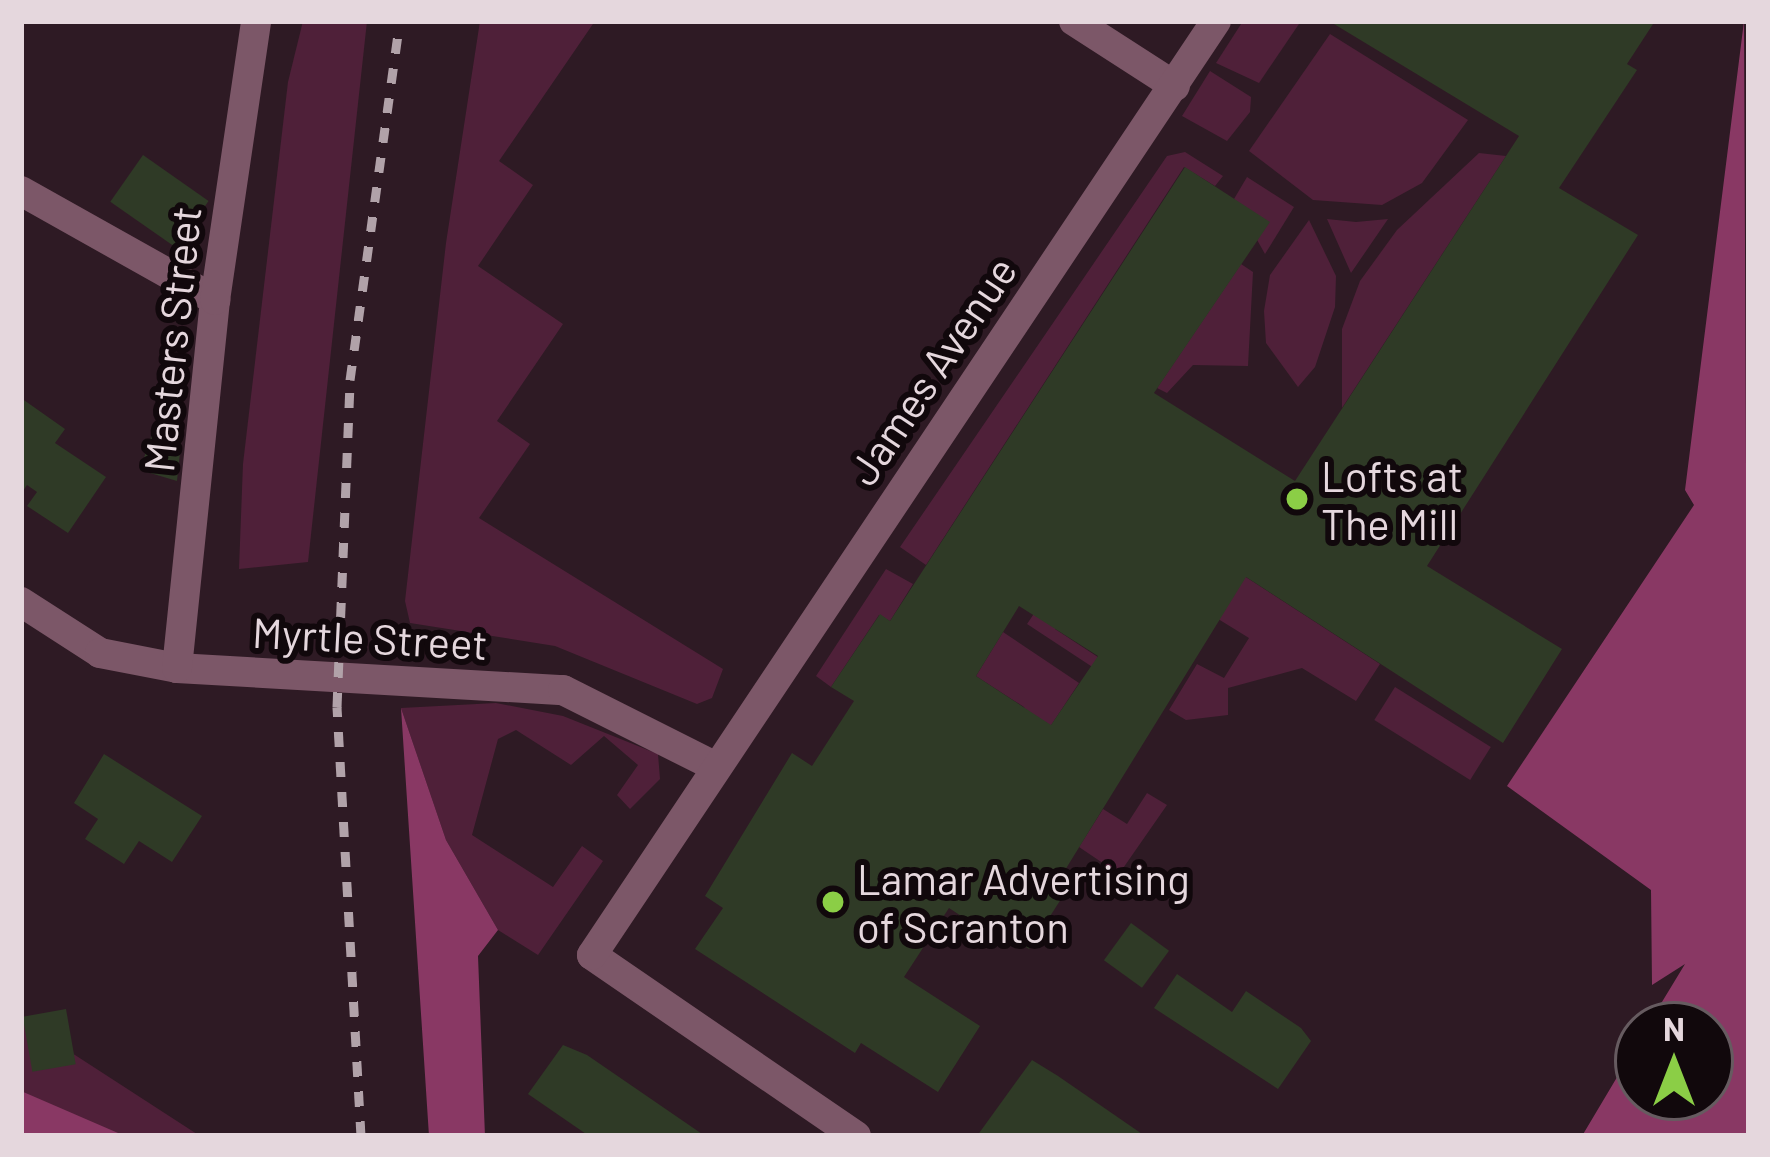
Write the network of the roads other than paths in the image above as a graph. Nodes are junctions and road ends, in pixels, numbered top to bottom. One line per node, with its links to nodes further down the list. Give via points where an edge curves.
1 (256, 21): 6 (street, Masters Street)
2 (1074, 21): 4 (street)
3 (1216, 21): 4 (street, James Avenue)
4 (1174, 86): 9 (street, James Avenue)
5 (21, 191): 6 (street)
6 (215, 300): 8 (street, Masters Street)
7 (21, 602): 8 (street, Myrtle Street, via 100,653)
8 (177, 668): 9 (street, Myrtle Street, via 563,690)
9 (714, 766): 10 (street, James Avenue, via 592,955)
10 (856, 1136)

